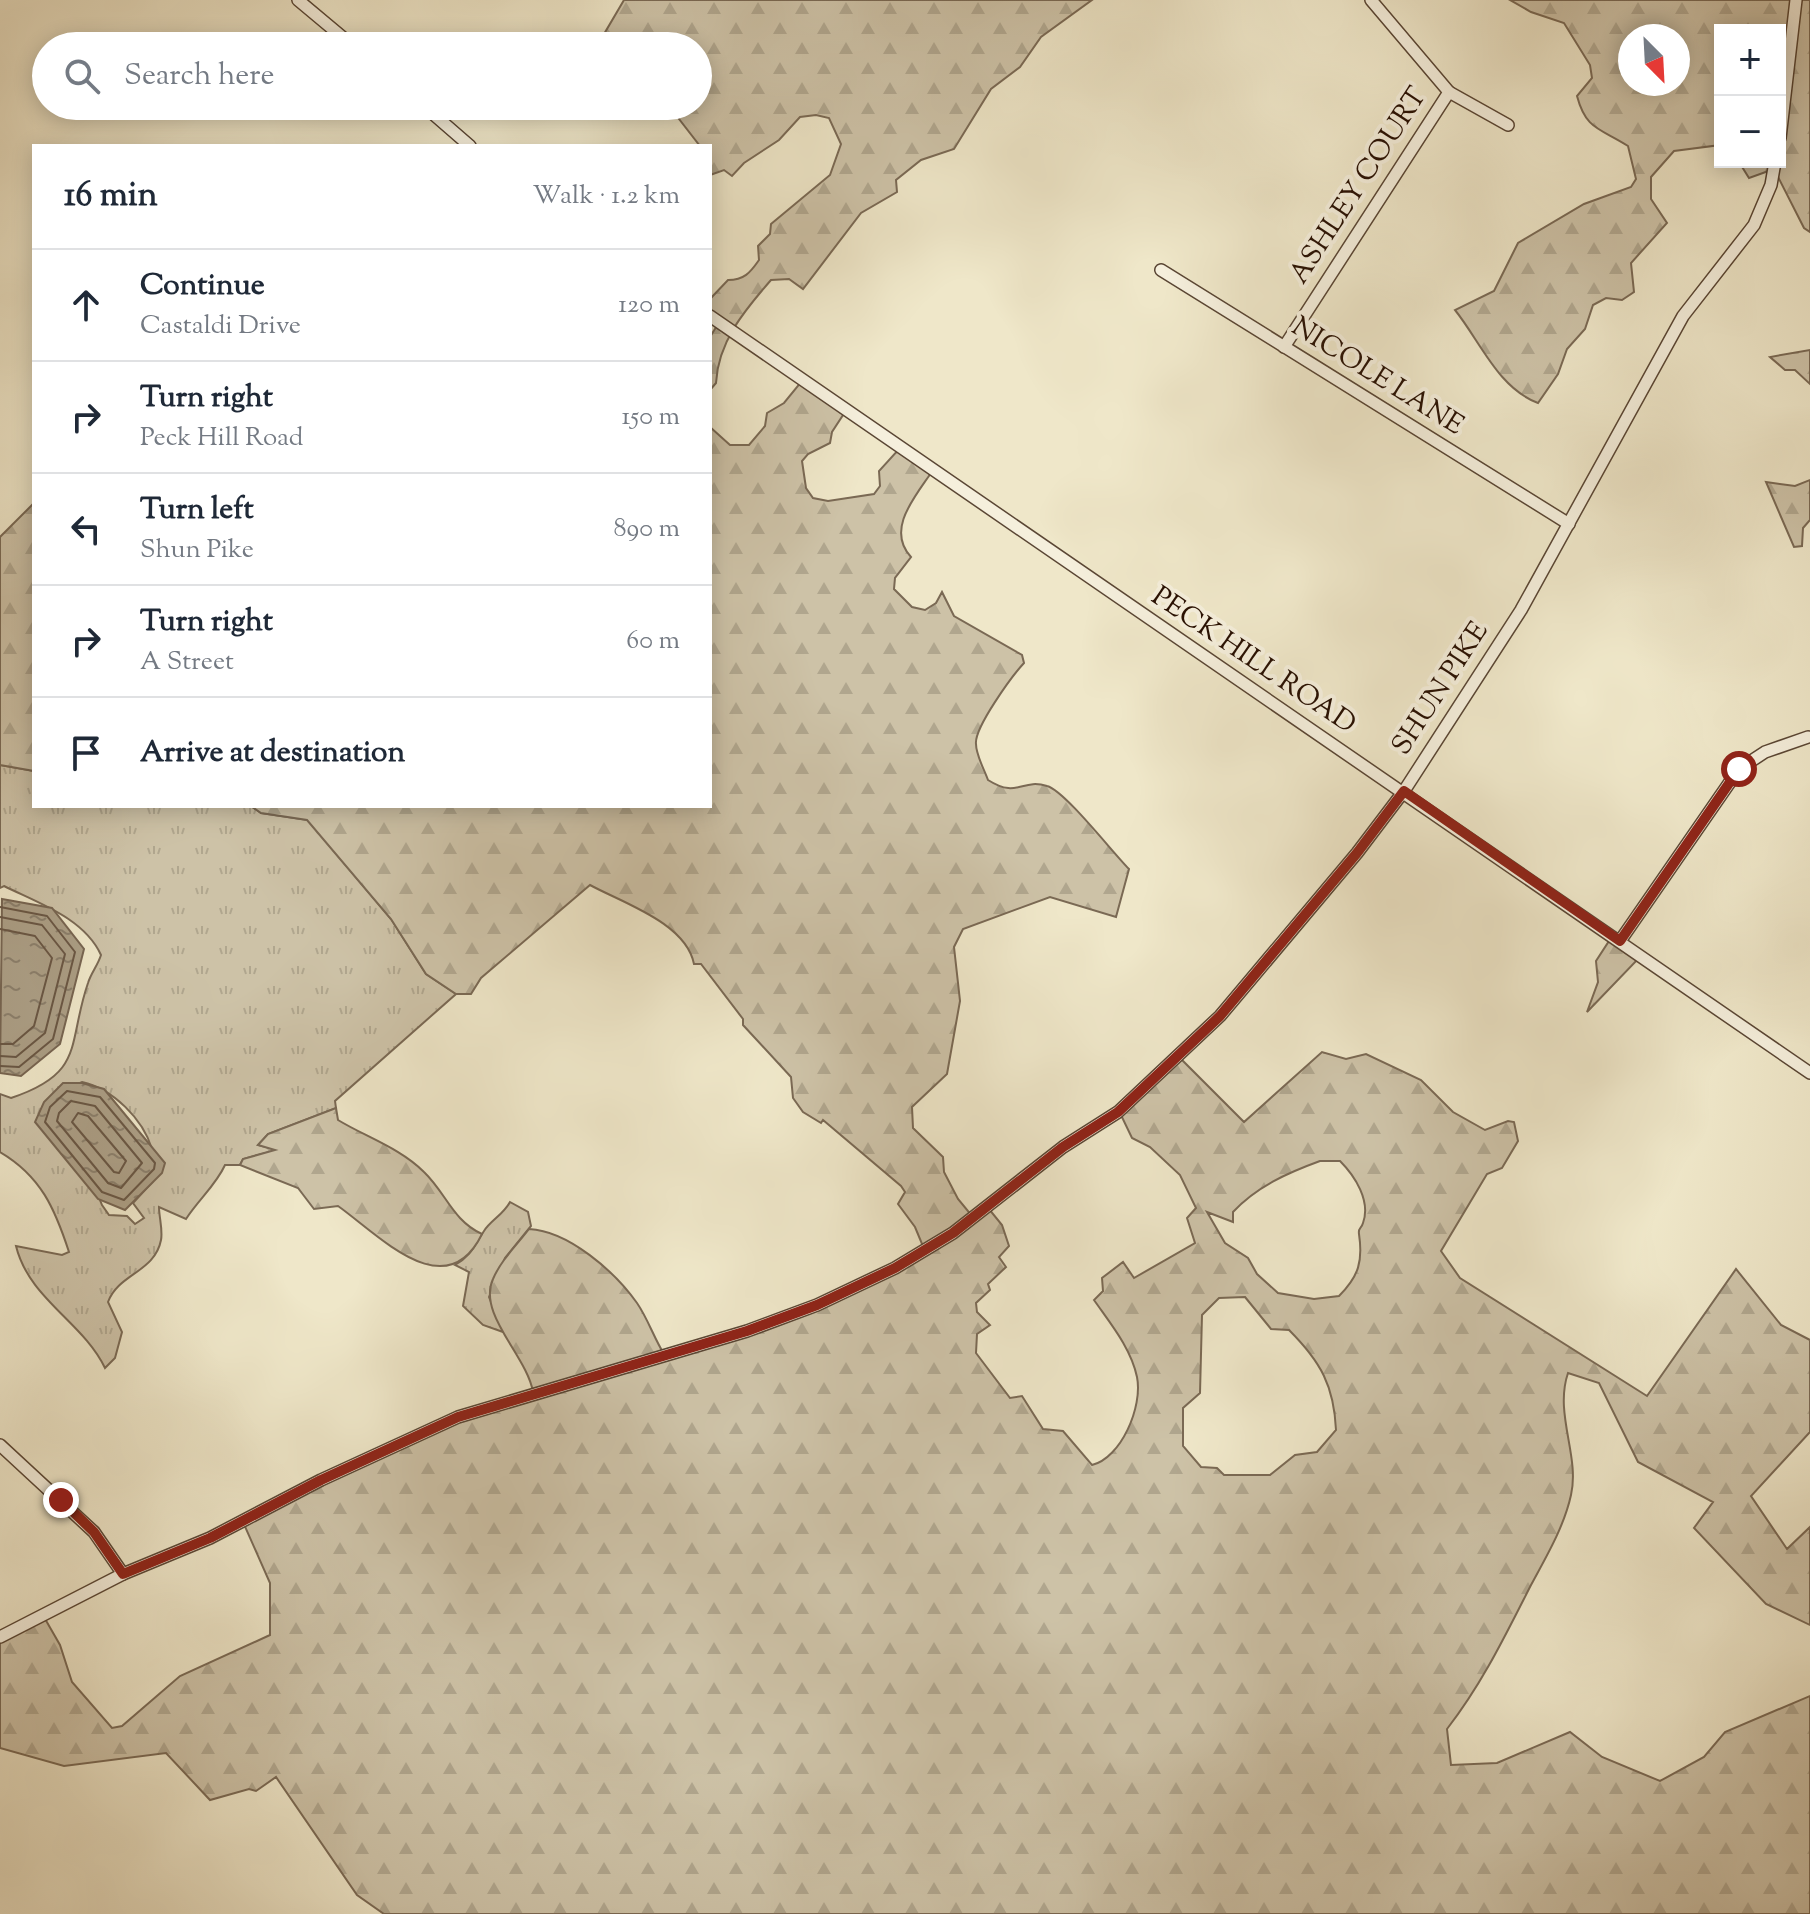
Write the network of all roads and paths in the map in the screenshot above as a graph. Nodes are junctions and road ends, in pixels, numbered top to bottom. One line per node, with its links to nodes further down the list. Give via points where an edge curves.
1 (298, 0): 4 (street)
2 (1371, 0): 5 (street, ASHLEY COURT)
3 (1796, 0): 6 (street)
4 (336, 32)
5 (1449, 92): 8 (street, ASHLEY COURT); 13 (street, ASHLEY COURT)
6 (1785, 96)
7 (440, 120): 9 (street)
8 (1508, 125)
9 (468, 144)
10 (1774, 168): 14 (street, SHUN PIKE, via 1754,225 1683,316)
11 (1161, 270): 13 (street, NICOLE LANE)
12 (712, 317): 16 (street, PECK HILL ROAD)
13 (1284, 347): 14 (street, NICOLE LANE)
14 (1569, 524): 16 (street, SHUN PIKE, via 1486,667)
15 (1808, 737): 17 (street, via 1765,752 1739,769)
16 (1404, 791): 17 (street, PECK HILL ROAD); 20 (street, SHUN PIKE, via 1220,1016 1118,1112 1063,1147 953,1233 817,1305 458,1417 210,1538)
17 (1620, 941): 18 (street, PECK HILL ROAD)
18 (1810, 1073)
19 (0, 1445): 20 (street, via 94,1532)
20 (123, 1574): 21 (street, SHUN PIKE)
21 (0, 1637)

